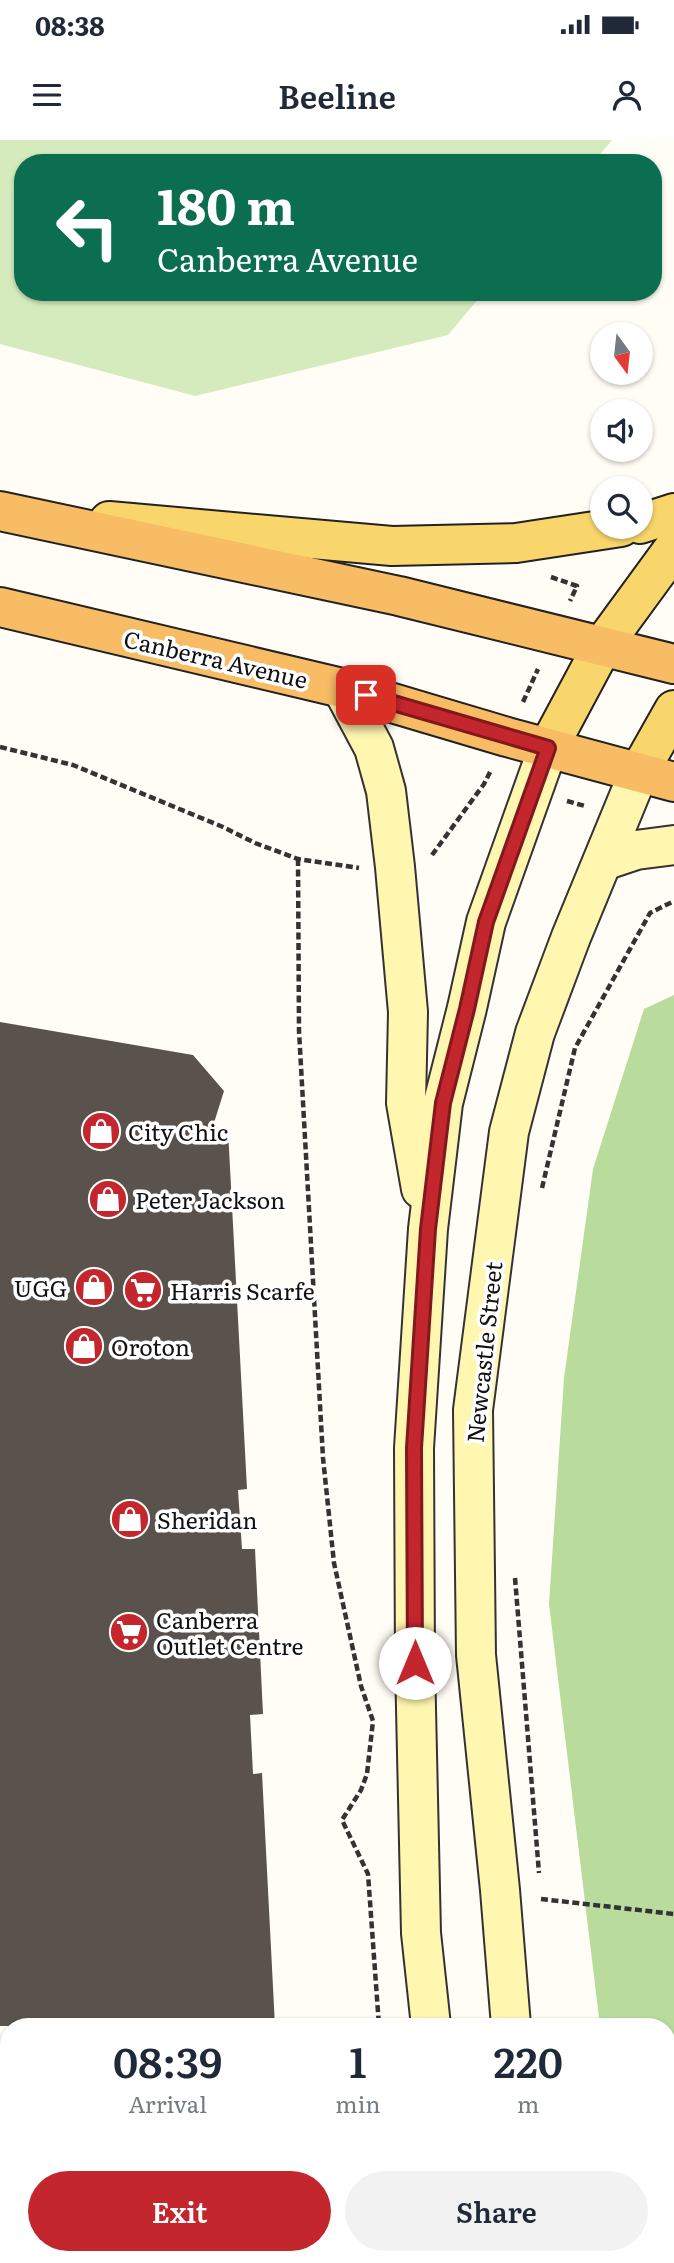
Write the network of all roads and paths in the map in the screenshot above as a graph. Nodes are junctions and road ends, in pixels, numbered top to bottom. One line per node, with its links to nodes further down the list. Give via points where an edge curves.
1 (3, 512): 4 (main road, via 392,546 516,543); 8 (highway)
2 (674, 513): 3 (main road)
3 (653, 520)
4 (590, 532)
5 (674, 548): 9 (main road)
6 (577, 586): 8 (path)
7 (0, 607): 11 (highway, Canberra Avenue)
8 (555, 633): 9 (highway); 13 (path)
9 (603, 645): 10 (highway); 15 (main road)
10 (674, 664)
11 (342, 688): 13 (highway, Canberra Avenue); 27 (main road, via 374,748 386,791 408,1012 406,1103)
12 (674, 710): 16 (main road, Newcastle Street)
13 (506, 737): 15 (highway, Canberra Avenue); 17 (path)
14 (0, 747): 22 (path, via 73,765)
15 (548, 748): 16 (highway, Canberra Avenue); 18 (main road)
16 (656, 777): 19 (main road, Newcastle Street)
17 (484, 784): 18 (path); 21 (path)
18 (532, 794): 19 (path); 27 (main road, via 486,922 443,1103)
19 (623, 813): 23 (main road, Newcastle Street)
20 (674, 845): 23 (main road, via 636,849)
21 (430, 856)
22 (298, 859): 24 (path); 32 (path, via 299,1031 323,1458 334,1563 373,1721 367,1773 342,1820 368,1874)
23 (603, 861): 34 (main road, Newcastle Street, via 535,1033 509,1132 473,1410 476,1655)
24 (344, 867)
25 (674, 901): 26 (path, via 650,913 575,1048)
26 (540, 1194)
27 (428, 1229): 33 (main road, via 414,1448 421,1933)
28 (515, 1573): 29 (path)
29 (541, 1899): 30 (path); 31 (path)
30 (542, 1912)
31 (674, 1914)
32 (378, 2018)
33 (430, 2018)
34 (510, 2018)

